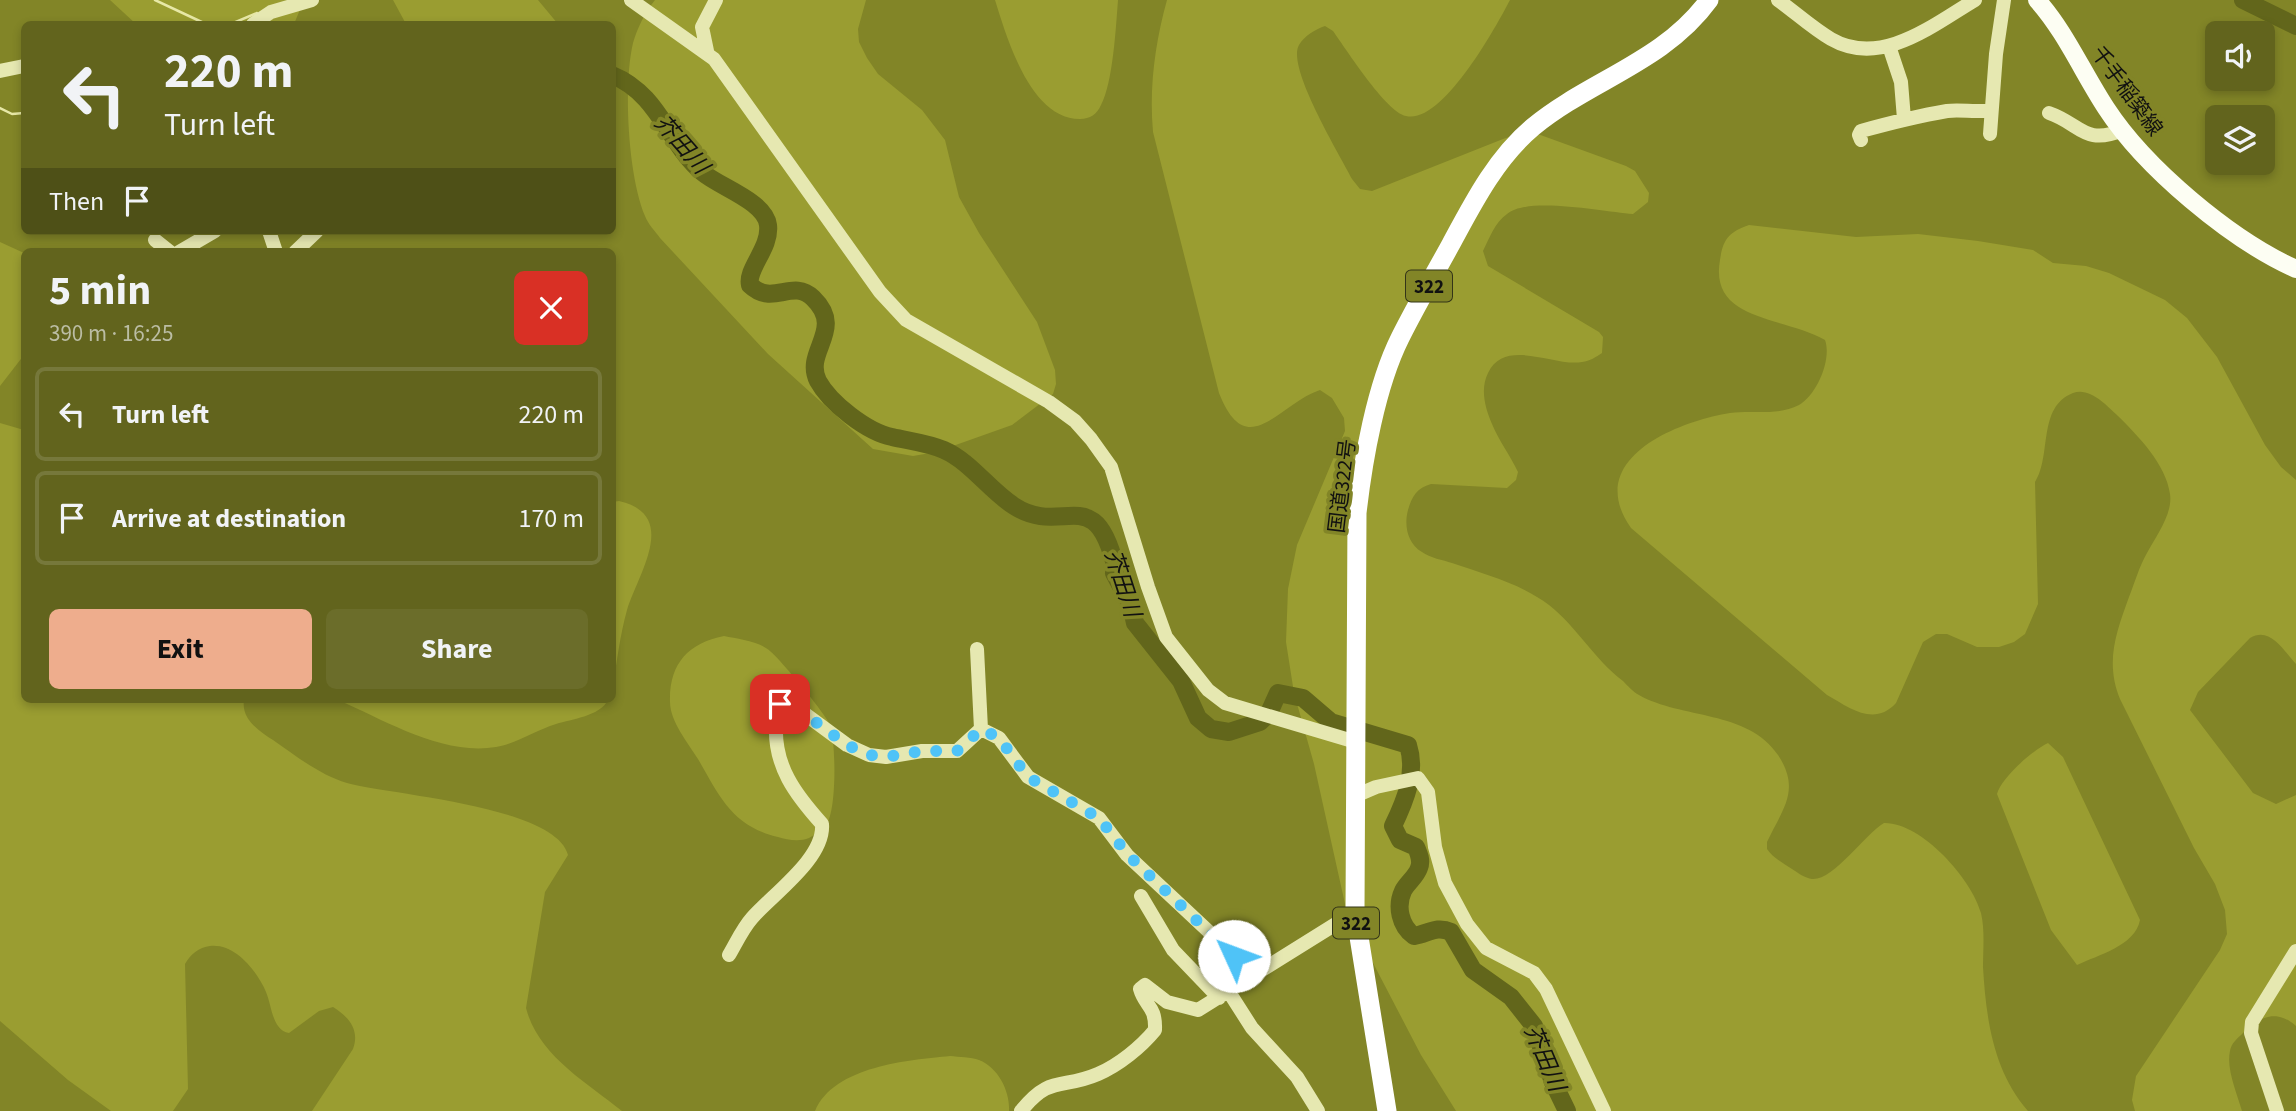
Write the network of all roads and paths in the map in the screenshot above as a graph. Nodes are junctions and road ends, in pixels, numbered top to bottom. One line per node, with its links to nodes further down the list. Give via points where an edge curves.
1 (312, 0): 9 (street, via 271,12)
2 (631, 0): 11 (street)
3 (716, 0): 11 (street, via 702,27)
4 (1709, 0): 29 (highway, 国道322号 / 322, via 1669,42 1552,113 1509,151 1490,176 1399,340 1376,409 1360,482)
5 (1778, 0): 10 (street, via 1832,39 1853,47)
6 (1975, 0): 10 (street)
7 (2004, 0): 14 (street)
8 (2037, 0): 17 (main road, 千手稲築線)
9 (258, 21)
10 (1889, 46): 16 (street, via 1900,82)
11 (707, 51): 29 (street, via 880,292 905,320 1049,402 1091,439 1111,467 1166,637 1208,690 1225,703)
12 (21, 67): 13 (street)
13 (0, 71)
14 (1991, 110): 16 (street, via 1951,110); 18 (street)
15 (2049, 113): 17 (street, via 2084,133 2106,137)
16 (1904, 119): 19 (street, via 1861,131)
17 (2123, 130): 26 (main road, 千手稲築線, via 2219,224)
18 (1990, 134)
19 (1861, 140)
20 (208, 235): 24 (street)
21 (313, 235): 25 (street)
22 (155, 240): 23 (street)
23 (165, 248)
24 (186, 248)
25 (299, 248)
26 (2296, 270)
27 (977, 649): 28 (street)
28 (981, 729): 31 (street, via 999,738 1028,777 1099,818); 34 (street, via 957,751 869,755 847,745 790,703 780,704 779,759 786,777 822,824 822,832 812,854 751,919)
29 (1356, 737): 30 (highway, 国道322号 / 322)
30 (1355, 796): 32 (highway, 国道322号 / 322); 40 (street, via 1418,778 1424,785 1435,847 1451,897 1486,948 1534,973 1546,989)
31 (1158, 884): 35 (street); 36 (street, via 1138,902 1173,950)
32 (1355, 912): 35 (street); 39 (highway, 国道322号 / 322)
33 (2296, 951): 41 (street, via 2252,1022 2251,1033)
34 (729, 955)
35 (1253, 973): 36 (street)
36 (1224, 995): 37 (street, via 1198,1010 1190,1009 1167,1002 1145,985 1140,989 1153,1009 1155,1030 1140,1048 1100,1074 1036,1092); 38 (street, via 1297,1077)
37 (1021, 1111)
38 (1318, 1111)
39 (1387, 1111)
40 (1604, 1111)
41 (2277, 1111)

